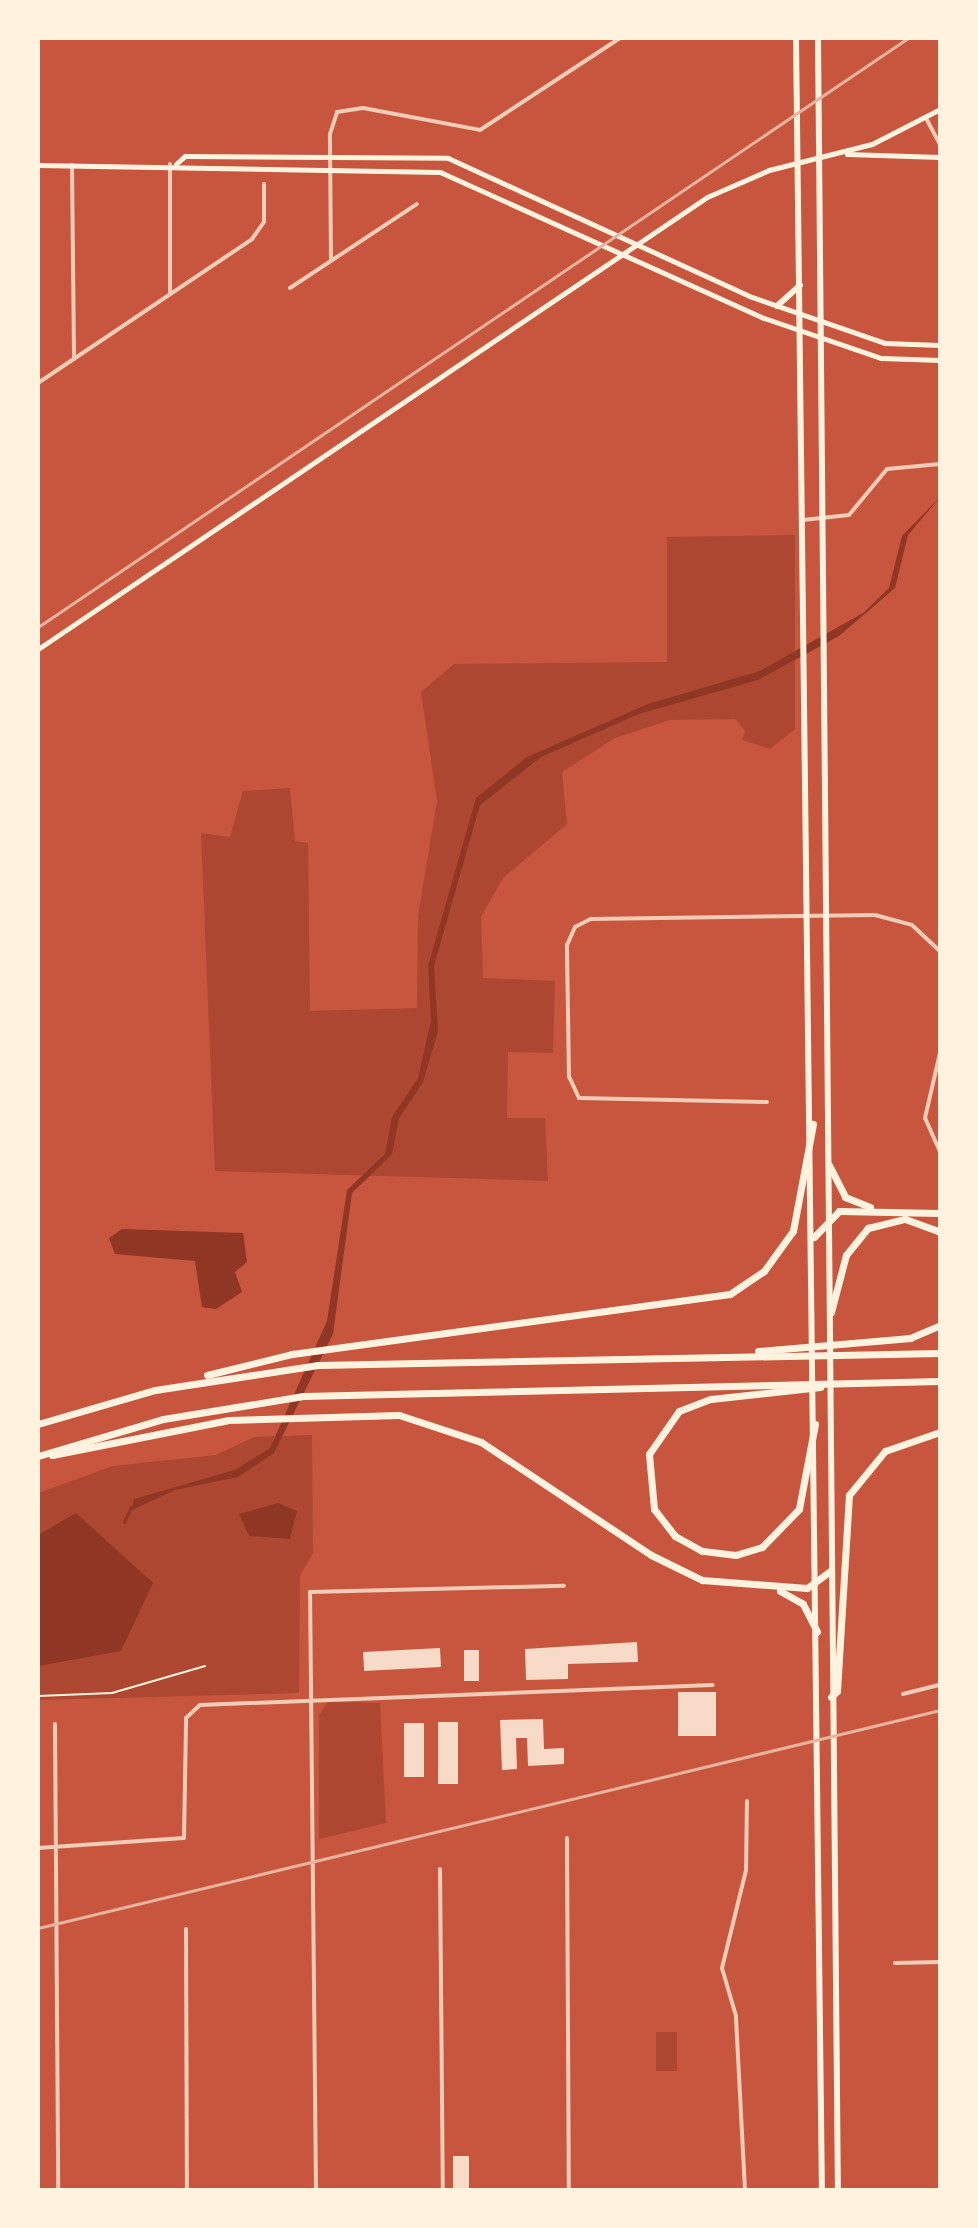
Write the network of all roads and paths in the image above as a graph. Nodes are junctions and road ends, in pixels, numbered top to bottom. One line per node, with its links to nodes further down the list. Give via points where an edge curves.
1 (620, 38): 7 (street, via 480,130 343,109 332,121)
2 (796, 38): 17 (main road)
3 (818, 38): 22 (main road)
4 (940, 109): 5 (main road)
5 (927, 120): 6 (street); 8 (main road)
6 (940, 144)
7 (330, 153): 10 (main road, via 185,156); 13 (street); 20 (main road, via 462,161)
8 (838, 153): 9 (main road); 32 (main road, via 769,170 707,197)
9 (940, 157)
10 (173, 164): 12 (main road); 13 (main road, via 182,171); 19 (street)
11 (38, 165): 12 (main road)
12 (72, 165): 26 (street)
13 (330, 169): 16 (street); 23 (main road, via 440,172)
14 (264, 184): 19 (street, via 259,232)
15 (417, 204): 16 (street)
16 (331, 260): 18 (street)
17 (800, 285): 20 (main road); 21 (main road)
18 (290, 288)
19 (170, 294): 26 (street)
20 (777, 306): 21 (main road)
21 (801, 314): 22 (main road); 23 (main road)
22 (821, 322): 24 (main road); 25 (main road, via 885,343)
23 (801, 331): 24 (main road); 31 (main road)
24 (821, 338): 27 (main road, via 881,358); 30 (main road)
25 (940, 345)
26 (74, 359): 28 (street)
27 (940, 360)
28 (38, 383)
29 (940, 464): 30 (street, via 887,469 852,513)
30 (824, 519): 31 (street); 34 (main road)
31 (803, 520): 33 (main road)
32 (38, 649)
33 (809, 916): 34 (street); 37 (street, via 591,919 575,927 567,945 575,1094 589,1103); 38 (main road)
34 (829, 916): 35 (street, via 904,921); 40 (main road)
35 (940, 951)
36 (940, 1053): 39 (street, via 925,1118)
37 (767, 1102)
38 (813, 1124): 45 (main road); 52 (highway, via 789,1238 764,1271 730,1294 292,1354)
39 (940, 1152)
40 (829, 1165): 41 (highway, via 845,1197); 43 (main road)
41 (876, 1209): 42 (highway); 43 (highway)
42 (940, 1213)
43 (830, 1215): 45 (highway); 46 (main road)
44 (940, 1232): 46 (highway, via 905,1219 863,1231 846,1255)
45 (814, 1237): 54 (main road)
46 (831, 1312): 57 (main road)
47 (940, 1325): 49 (highway, via 910,1338)
48 (940, 1353): 49 (highway)
49 (701, 1357): 52 (highway, via 345,1363 286,1367)
50 (940, 1381): 51 (highway)
51 (867, 1382): 54 (highway, via 711,1399 679,1411 649,1454 654,1509 675,1536 702,1551 736,1555 762,1547 799,1509); 56 (highway, via 329,1394 133,1426)
52 (155, 1390): 53 (highway)
53 (38, 1424)
54 (815, 1424): 59 (main road)
55 (940, 1432): 68 (highway, via 885,1451 849,1495 837,1691)
56 (38, 1457): 60 (highway, via 262,1417 399,1415 454,1431 671,1566 721,1584)
57 (830, 1571): 59 (highway); 68 (main road)
58 (564, 1586): 67 (street, via 310,1592)
59 (817, 1586): 60 (highway); 61 (main road)
60 (774, 1589): 61 (highway, via 803,1604)
61 (817, 1632): 84 (main road)
62 (205, 1666): 66 (path, via 112,1693)
63 (713, 1685): 67 (street)
64 (940, 1685): 65 (street)
65 (903, 1694)
66 (38, 1696)
67 (311, 1699): 73 (street, via 192,1709 184,1838); 80 (street)
68 (831, 1701): 85 (main road)
69 (55, 1724): 73 (street)
70 (747, 1801): 83 (street, via 746,1870 722,1968 736,2016)
71 (567, 1838): 82 (street)
72 (38, 1848): 73 (street)
73 (56, 1848): 78 (street)
74 (440, 1869): 81 (street)
75 (186, 1929): 79 (street)
76 (940, 1962): 77 (street)
77 (895, 1963)
78 (58, 2190)
79 (187, 2190)
80 (316, 2190)
81 (443, 2190)
82 (569, 2190)
83 (745, 2190)
84 (822, 2190)
85 (838, 2190)

